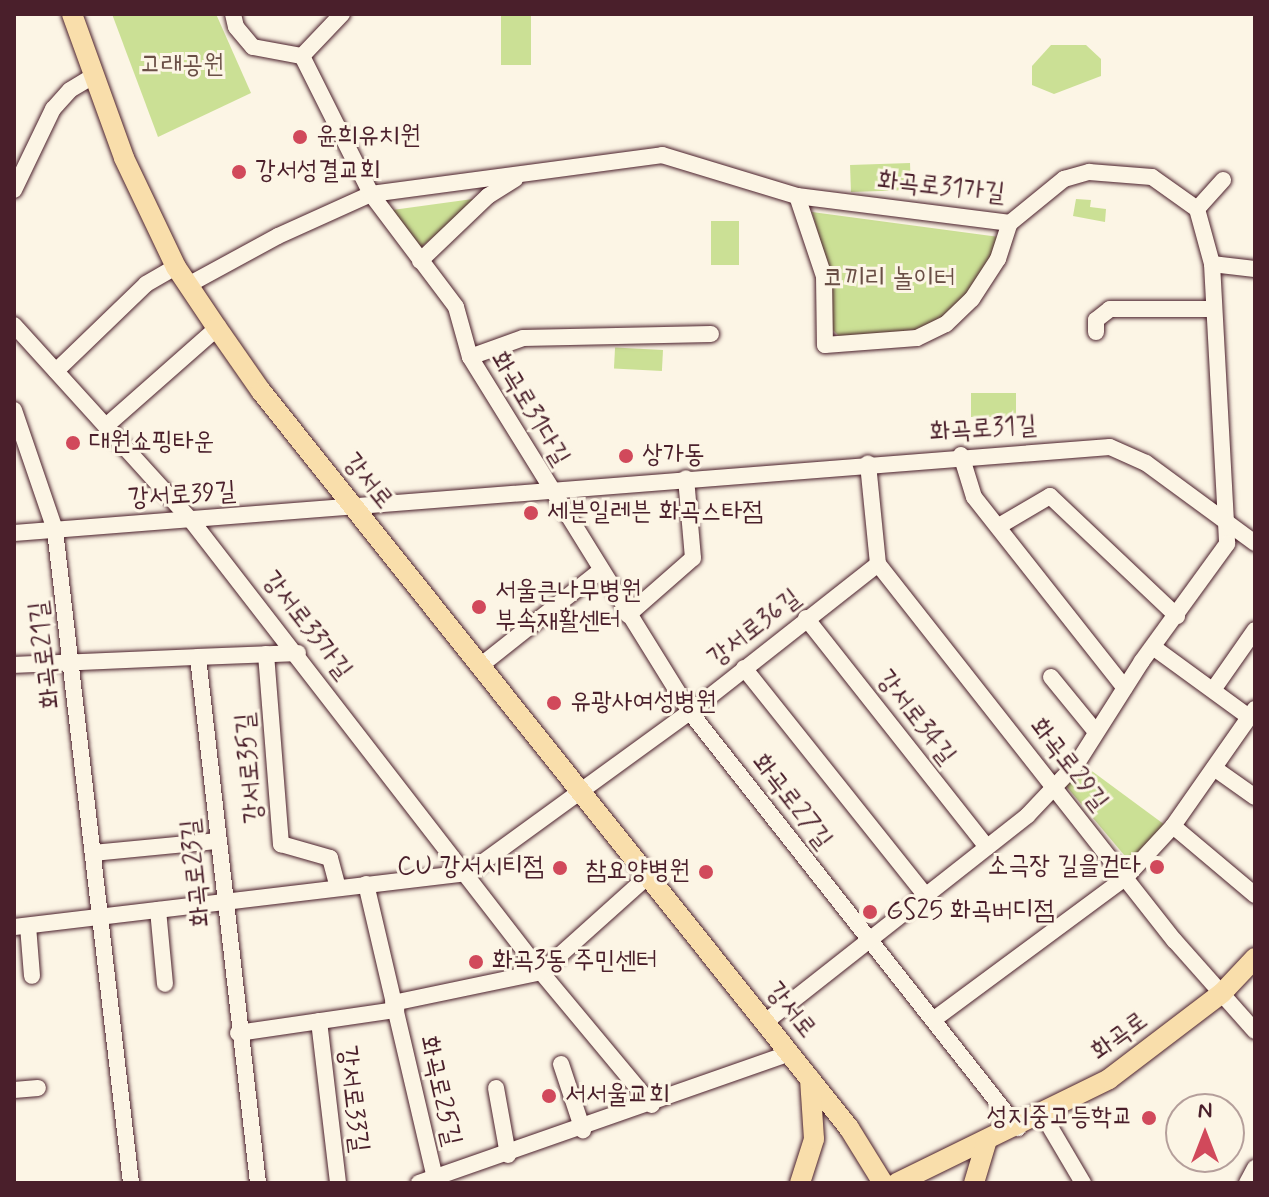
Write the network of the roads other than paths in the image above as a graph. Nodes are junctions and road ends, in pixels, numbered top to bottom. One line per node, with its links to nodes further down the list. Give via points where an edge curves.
1 (72, 14): 5 (main road, 강서로)
2 (233, 14): 4 (street, via 236,27 253,47)
3 (342, 14): 4 (street)
4 (302, 56): 9 (street, 화곡로31다길)
5 (92, 77): 8 (street, via 53,109); 15 (main road, 강서로)
6 (532, 172): 9 (street, 화곡로31가길); 10 (street, 화곡로31가길, via 662,155); 13 (street, via 503,185)
7 (1223, 180): 11 (street)
8 (14, 190)
9 (371, 194): 13 (street, 화곡로31다길); 17 (street)
10 (797, 196): 12 (street, 화곡로31가길); 12 (street, via 824,276 825,345 917,338 946,324 972,299 998,259)
11 (1197, 209): 12 (street, 화곡로31가길, via 1152,177 1089,172 1064,179); 14 (street)
12 (1010, 223)
13 (420, 261): 23 (street, 화곡로31다길, via 456,307)
14 (1212, 264): 16 (street); 18 (street)
15 (176, 267): 17 (main road, 강서로); 24 (street, via 146,284)
16 (1255, 269)
17 (188, 285): 20 (main road, 강서로)
18 (1214, 309): 21 (street, via 1110,309 1096,320); 33 (street)
19 (14, 325): 24 (street, 강서로33가길)
20 (217, 328): 26 (street); 31 (main road, 강서로)
21 (1096, 332)
22 (711, 334): 23 (street, via 523,338)
23 (470, 357): 30 (street, 화곡로31다길)
24 (56, 371): 26 (street, 강서로33가길)
25 (14, 410): 35 (street, 화곡로21길)
26 (106, 426): 32 (street, 강서로33가길)
27 (961, 455): 28 (street, 화곡로31길); 33 (street, 화곡로31길, via 1110,447 1146,463); 34 (street, via 974,497)
28 (868, 463): 29 (street, 화곡로31길); 38 (street)
29 (686, 478): 30 (street, 화곡로31길); 40 (street, via 693,558)
30 (549, 490): 31 (street, 화곡로31길); 39 (street, 화곡로27길)
31 (353, 507): 32 (street, 강서로39길); 50 (main road, 강서로)
32 (191, 520): 35 (street, 강서로39길); 45 (street, 강서로33가길)
33 (1223, 521): 37 (street, 화곡로31길); 41 (street, via 1227,544)
34 (999, 526): 41 (street, via 1050,496); 53 (street)
35 (55, 530): 36 (street, 강서로39길); 48 (street, 화곡로21길)
36 (14, 533)
37 (1255, 543)
38 (878, 564): 42 (street, 강서로36길); 59 (street, 화곡로29길)
39 (600, 571): 40 (street, 화곡로27길); 50 (street)
40 (628, 615): 55 (street, 화곡로27길)
41 (1177, 616): 44 (street)
42 (806, 618): 51 (street, 강서로36길); 64 (street, 강서로34길)
43 (1255, 630): 54 (street)
44 (1153, 647): 53 (street); 54 (street)
45 (298, 653): 46 (street); 66 (street, 강서로33가길)
46 (266, 654): 47 (street); 70 (street, 강서로35길, via 281,844 330,858)
47 (198, 657): 48 (street); 63 (street, 화곡로23길)
48 (72, 662): 49 (street); 65 (street, 화곡로21길)
49 (14, 665)
50 (480, 666): 60 (main road, 강서로)
51 (744, 668): 55 (street, 강서로36길); 72 (street)
52 (1051, 677): 57 (street)
53 (1125, 688): 57 (street)
54 (1213, 690): 56 (street)
55 (690, 712): 60 (street, 강서로36길); 77 (street, 화곡로27길)
56 (1252, 713): 58 (street)
57 (1096, 732): 59 (street, via 1078,762)
58 (1214, 768): 61 (street); 62 (street)
59 (1054, 786): 64 (street); 68 (street, 화곡로29길)
60 (582, 793): 66 (street); 67 (main road, 강서로)
61 (1255, 797)
62 (1173, 826): 68 (street); 71 (street)
63 (218, 841): 65 (street); 73 (street, 화곡로23길)
64 (987, 847): 72 (street)
65 (93, 853): 75 (street, 화곡로21길)
66 (468, 873): 69 (street); 79 (street, 강서로33가길)
67 (648, 876): 79 (street); 86 (main road, 강서로)
68 (1125, 878): 82 (street, 화곡로29길); 84 (street)
69 (366, 884): 70 (street); 83 (street, 화곡로25길)
70 (338, 887): 73 (street)
71 (1255, 895)
72 (926, 896): 77 (street)
73 (224, 901): 74 (street); 88 (street, 화곡로23길)
74 (158, 910): 75 (street); 81 (street)
75 (100, 917): 76 (street); 103 (street, 화곡로21길)
76 (21, 926): 80 (street)
77 (870, 942): 84 (street, 화곡로27길); 86 (street)
78 (1255, 958): 82 (main road, 화곡로)
79 (541, 972): 83 (street); 95 (street, 강서로33가길)
80 (32, 976)
81 (165, 984)
82 (1222, 993): 87 (street); 96 (main road, 화곡로, via 1109,1079)
83 (394, 1007): 85 (street, 화곡로25길); 102 (street, 화곡로25길)
84 (933, 1020): 97 (street, 화곡로27길)
85 (319, 1021): 88 (street, 화곡로25길); 105 (street, 강서로33길)
86 (765, 1022): 89 (main road, 강서로)
87 (1255, 1031)
88 (238, 1033): 104 (street, 화곡로23길)
89 (790, 1053): 91 (main road, 강서로); 95 (street)
90 (561, 1064): 98 (street)
91 (810, 1079): 106 (main road, via 814,1139); 107 (main road, 강서로)
92 (38, 1088): 94 (street)
93 (496, 1088): 100 (street)
94 (14, 1090)
95 (652, 1105): 98 (street)
96 (1043, 1115): 97 (main road, 화곡로); 110 (street)
97 (1018, 1128): 99 (main road, 화곡로)
98 (583, 1130): 100 (street)
99 (986, 1143): 108 (main road, 화곡로); 109 (main road)
100 (508, 1155): 102 (street)
101 (1255, 1168): 111 (street)
102 (430, 1182)
103 (131, 1183)
104 (258, 1183)
105 (338, 1183)
106 (800, 1183)
107 (883, 1183)
108 (897, 1183)
109 (974, 1183)
110 (1083, 1183)
111 (1247, 1183)

